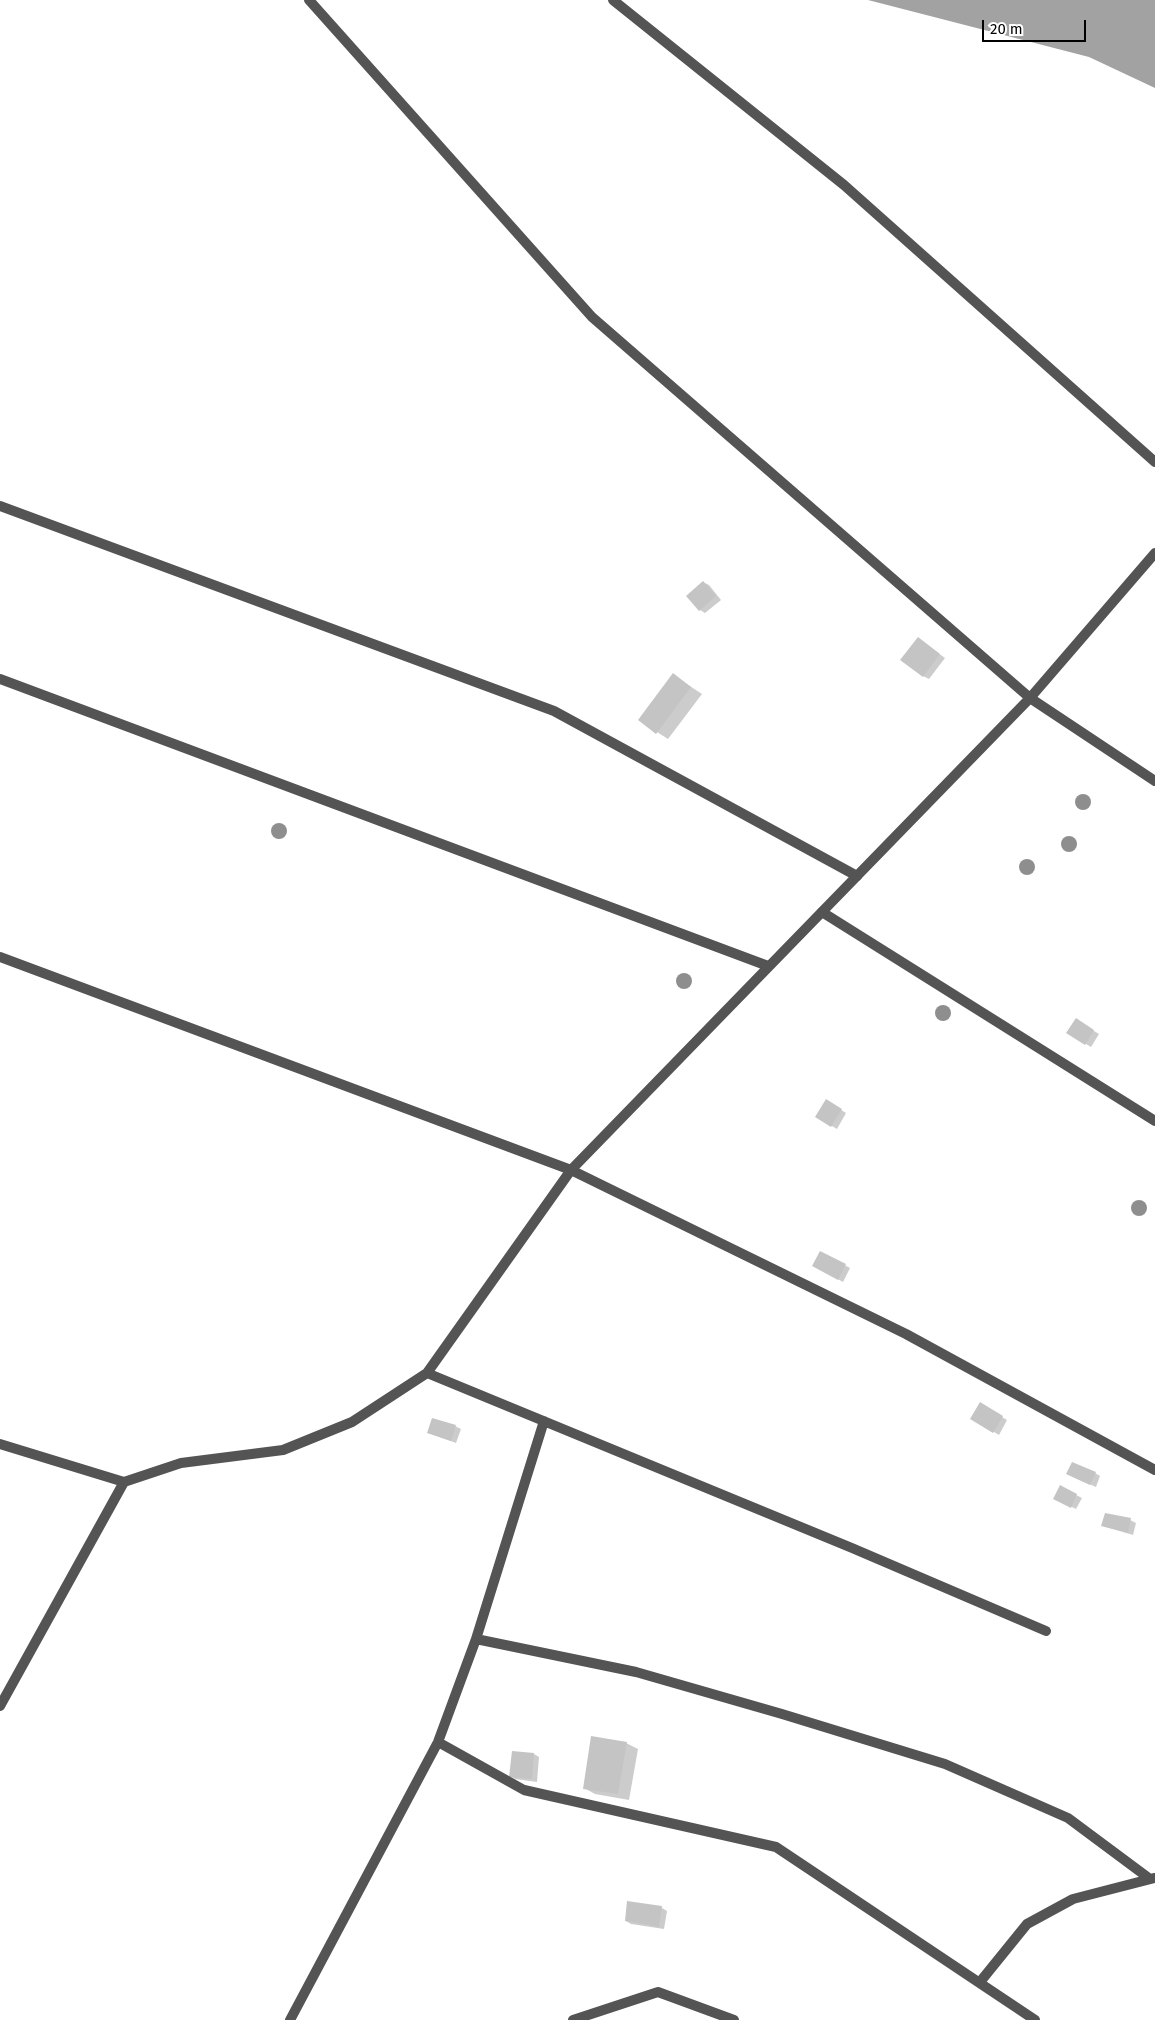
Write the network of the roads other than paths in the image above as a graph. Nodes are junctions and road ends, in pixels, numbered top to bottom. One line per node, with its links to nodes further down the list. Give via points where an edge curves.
1 (309, 0): 7 (street, via 592,317)
2 (612, 0): 3 (street, via 844,185)
3 (1155, 462)
4 (0, 506): 9 (street, via 554,711)
5 (1155, 553): 7 (street)
6 (1, 682): 12 (street)
7 (1030, 698): 8 (street); 9 (street)
8 (1155, 780)
9 (857, 876): 10 (street)
10 (822, 912): 12 (street); 13 (street)
11 (0, 957): 14 (street)
12 (768, 966): 14 (street)
13 (1155, 1121)
14 (570, 1170): 15 (street); 18 (street, via 906,1334)
15 (427, 1373): 16 (street); 19 (street, via 352,1422 283,1450 181,1463)
16 (544, 1421): 20 (street); 21 (street)
17 (0, 1444): 19 (street)
18 (1155, 1470)
19 (124, 1482): 22 (street)
20 (1046, 1631)
21 (476, 1639): 23 (street); 24 (street, via 636,1672 945,1764 1068,1818)
22 (0, 1706)
23 (438, 1742): 25 (street, via 524,1790 776,1848); 26 (street)
24 (1153, 1878): 25 (street, via 1074,1899 1026,1924)
25 (980, 1982): 29 (street)
26 (290, 2020)
27 (573, 2020): 28 (street, via 658,1992)
28 (734, 2020)
29 (1035, 2020)

